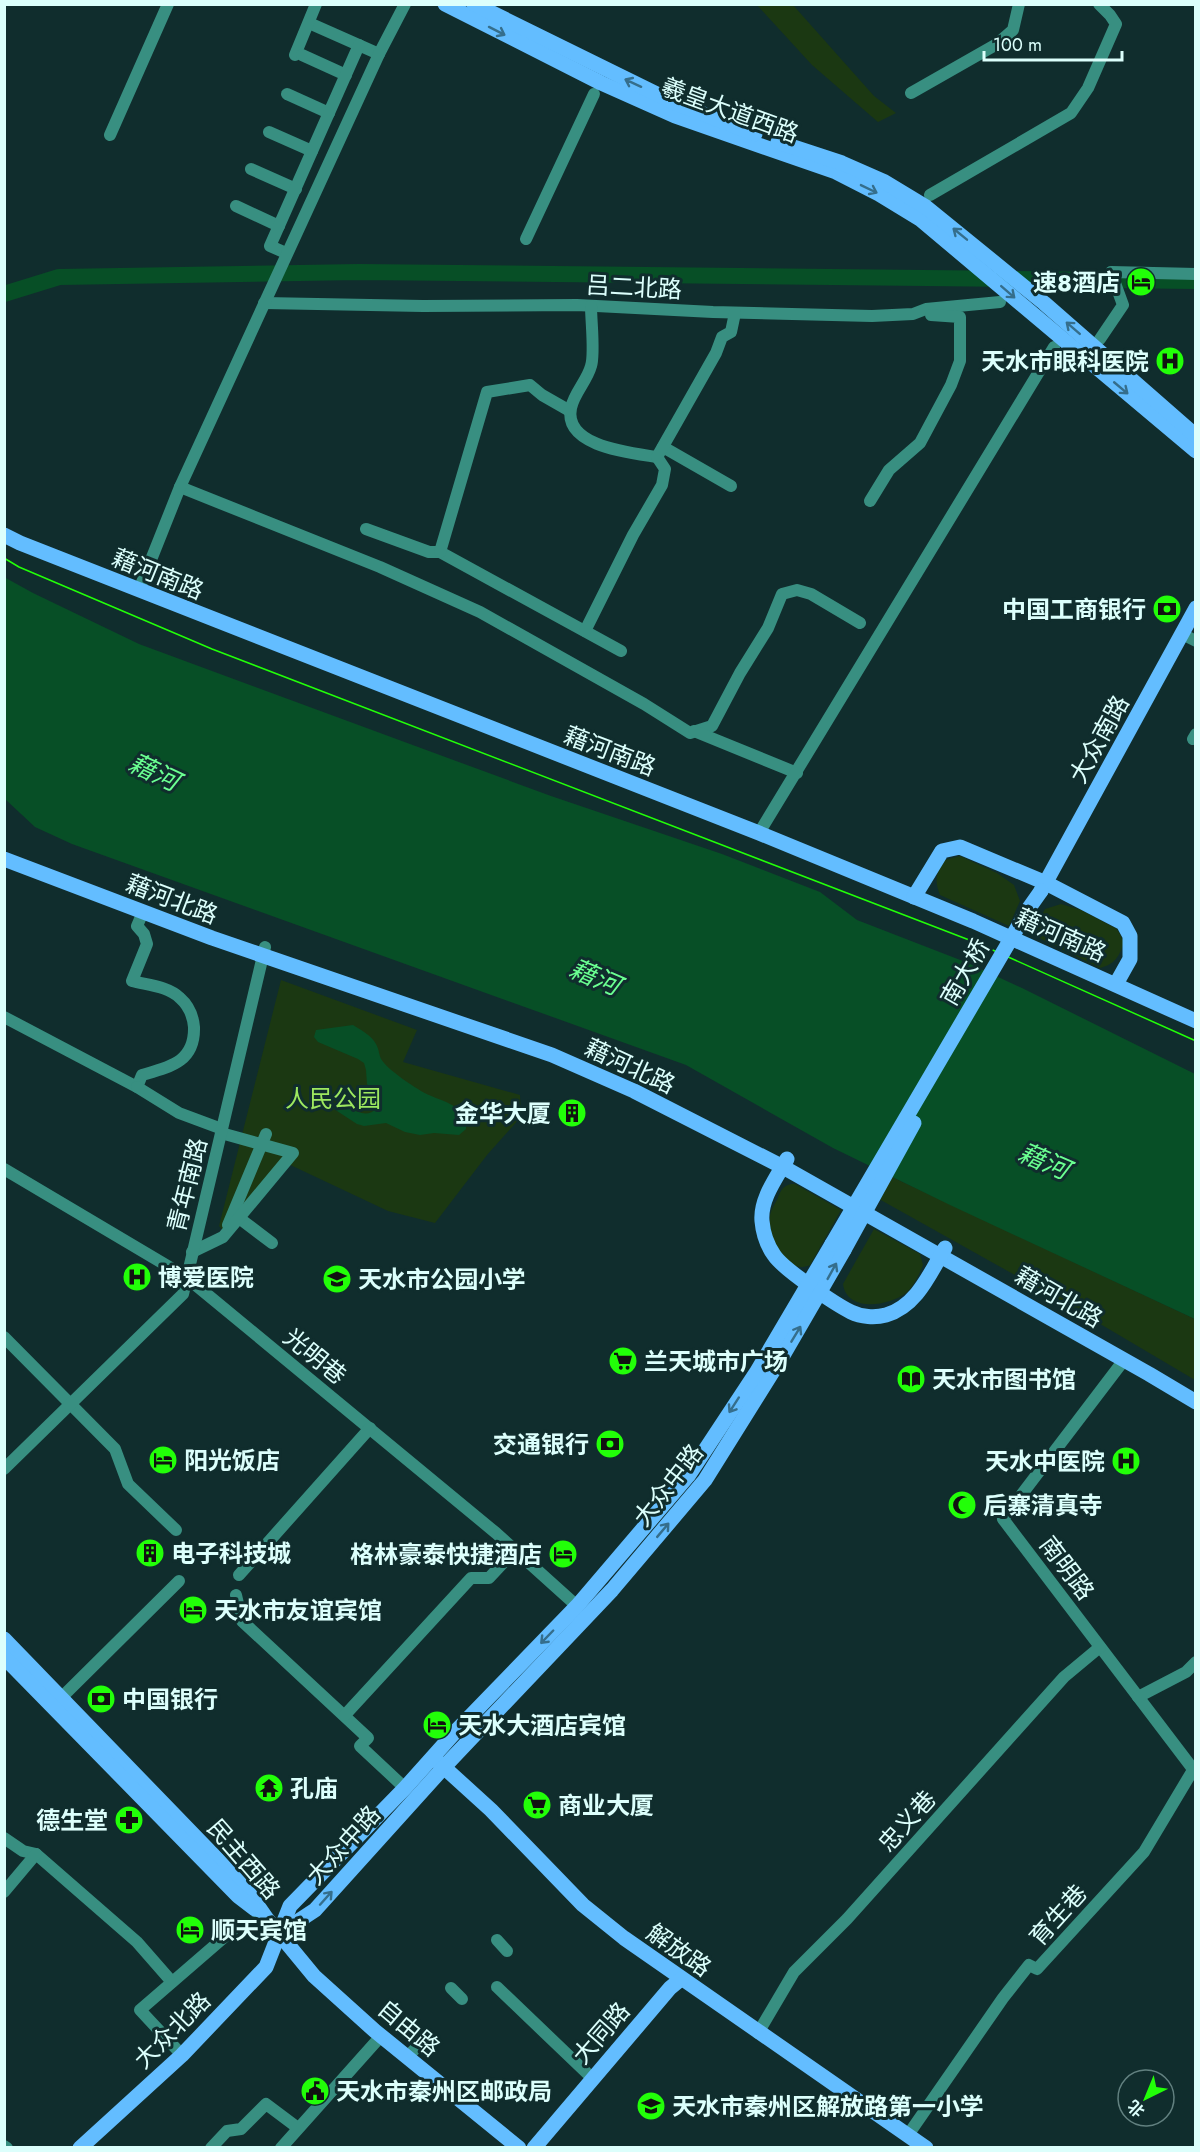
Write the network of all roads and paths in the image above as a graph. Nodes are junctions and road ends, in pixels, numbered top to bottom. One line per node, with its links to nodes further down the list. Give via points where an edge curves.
1 (168, 4): 17 (street)
2 (316, 4): 8 (street)
3 (405, 4): 10 (street)
4 (445, 4): 36 (main road, 羲皇大道西路, one-way to 36, via 675,116 836,172 879,194 920,219 988,274)
5 (474, 4): 35 (main road, 羲皇大道西路, one-way to 5, via 1006,271 926,207 883,181 675,103)
6 (1019, 4): 12 (street, via 1013,30 997,45)
7 (1099, 4): 21 (street, via 1116,24 1088,88 1071,113)
8 (309, 23): 9 (street); 11 (street, via 298,55)
9 (359, 45): 10 (street); 11 (street)
10 (379, 54): 25 (street)
11 (346, 75): 15 (street)
12 (911, 93)
13 (287, 94): 15 (street)
14 (594, 94): 24 (street)
15 (329, 113): 18 (street)
16 (269, 132): 18 (street)
17 (110, 135)
18 (312, 151): 20 (street)
19 (252, 169): 20 (street)
20 (296, 189): 23 (street)
21 (930, 195)
22 (236, 206): 23 (street)
23 (279, 226): 25 (street, via 270,246)
24 (526, 239)
25 (284, 259): 27 (street)
26 (1196, 274): 32 (street, via 1112,275 1123,305)
27 (266, 300): 29 (street, 吕二北路); 39 (street)
28 (1000, 302): 31 (street, 吕二北路, via 926,309)
29 (591, 306): 30 (street, 吕二北路); 34 (street, via 591,365)
30 (735, 313): 31 (street, 吕二北路); 37 (street, via 731,332 722,337)
31 (913, 314): 40 (street, via 960,317 960,361 920,443 889,470)
32 (1100, 339)
33 (1054, 347): 52 (street)
34 (570, 411): 37 (street, via 574,427 587,439 616,451); 43 (street, via 530,385 488,392)
35 (1196, 436)
36 (1196, 451)
37 (660, 452): 38 (street); 47 (street, via 665,469 662,485)
38 (731, 486)
39 (180, 487): 44 (street); 51 (street, via 380,567 480,612 690,733)
40 (870, 501)
41 (366, 529): 43 (street, via 429,552)
42 (4, 535): 44 (main road, 藉河南路)
43 (440, 552): 47 (street)
44 (139, 590): 53 (main road, 藉河南路)
45 (1196, 608): 48 (main road, 大众南路)
46 (860, 623): 51 (street, via 811,594 797,590 782,594 768,628 712,726)
47 (585, 631): 50 (street)
48 (1182, 634): 49 (street); 56 (main road, 大众南路)
49 (1196, 641)
50 (621, 651)
51 (694, 731): 52 (street)
52 (797, 773): 53 (street)
53 (759, 833): 57 (main road, 藉河南路)
54 (4, 849): 59 (main road, 藉河北路)
55 (4, 859): 58 (main road, 藉河北路)
56 (1043, 887): 57 (main road, via 960,847 942,851); 60 (main road, via 1122,922 1131,936 1130,959); 71 (main road, 南大桥, bridge)
57 (914, 897): 60 (main road, 藉河南路)
58 (143, 912): 59 (main road, 藉河北路); 63 (street, via 137,926 147,944 132,981 169,990 180,997 192,1018 194,1043 171,1066 142,1075)
59 (265, 952): 64 (street, 青年南路); 66 (main road, 藉河北路, via 552,1055)
60 (1116, 984): 62 (main road, 藉河南路)
61 (4, 1017): 63 (street)
62 (1196, 1021)
63 (137, 1087): 64 (street, via 179,1113)
64 (221, 1131): 65 (street); 72 (street, 青年南路)
65 (264, 1139): 68 (street, via 293,1153); 69 (street)
66 (785, 1163): 73 (main road, 藉河北路); 75 (main road, via 765,1199 765,1239 774,1257)
67 (4, 1169): 74 (street, 光明巷)
68 (239, 1218): 69 (street); 70 (street)
69 (223, 1237): 72 (street)
70 (272, 1243)
71 (838, 1247): 75 (main road, 大众中路)
72 (192, 1252): 74 (street, 青年南路)
73 (943, 1252): 75 (main road, via 920,1291 905,1306 886,1314 866,1317 851,1313); 77 (main road, 藉河北路); 78 (main road, 藉河北路)
74 (186, 1277): 80 (street, 青年南路, via 183,1294); 81 (street, 光明巷)
75 (815, 1288): 88 (main road, 大众中路, one-way to 88, via 688,1476); 96 (main road, 大众中路, one-way to 75, via 612,1590 705,1479)
76 (4, 1337): 80 (street)
77 (1124, 1359): 79 (main road, 藉河北路); 90 (street, 南明路, via 1003,1519)
78 (1196, 1391)
79 (1196, 1402)
80 (70, 1404): 82 (street, 青年南路); 83 (street, via 114,1449 128,1484)
81 (370, 1428): 84 (street, 光明巷); 85 (street)
82 (4, 1469)
83 (176, 1530)
84 (515, 1550): 88 (street, 光明巷); 95 (street, via 489,1578 471,1578)
85 (239, 1575)
86 (179, 1581): 94 (street)
87 (236, 1595): 95 (street, via 242,1621)
88 (577, 1606): 96 (main road, 大众中路, one-way to 96)
89 (4, 1639): 94 (main road, 民主西路)
90 (1100, 1647): 93 (street, 南明路); 111 (street, 忠义巷, via 1064,1677 847,1919 794,1972)
91 (4, 1657): 102 (main road, 民主西路, via 238,1896)
92 (1196, 1662): 93 (street, via 1186,1672)
93 (1138, 1697): 97 (street, 南明路)
94 (61, 1698): 102 (main road, 民主西路, via 246,1889)
95 (345, 1715): 98 (street, via 368,1738 360,1746)
96 (438, 1761): 98 (main road, 大众中路); 103 (main road, 大众中路, one-way to 96, via 315,1910); 106 (main road, 解放路, via 583,1905)
97 (1194, 1772): 118 (street, 育生巷, via 1144,1852 1037,1970 1029,1965)
98 (405, 1788): 103 (main road, 大众中路, via 290,1906)
99 (4, 1838): 100 (street, via 23,1851)
100 (36, 1854): 101 (street); 107 (street, via 137,1942)
101 (4, 1892)
102 (267, 1919): 103 (main road, 自由路); 107 (street, via 236,1926)
103 (280, 1933): 112 (main road, 自由路, via 314,1976); 114 (main road, 大众北路, via 266,1967)
104 (497, 1940): 105 (street)
105 (507, 1951)
106 (681, 1979): 111 (main road, 解放路); 116 (main road, 大同路)
107 (172, 1982): 114 (street, via 140,2010)
108 (497, 1987): 116 (street)
109 (451, 1988): 110 (street)
110 (462, 1999)
111 (758, 2033): 118 (main road, 解放路)
112 (381, 2036): 115 (main road, 自由路); 117 (street)
113 (428, 2036): 115 (street)
114 (182, 2055): 119 (main road, 大众北路)
115 (407, 2057): 122 (main road, 自由路)
116 (592, 2078): 123 (main road, 大同路)
117 (298, 2128): 120 (street, via 266,2104 241,2130 227,2131); 121 (street)
118 (908, 2135): 124 (main road, 解放路)
119 (80, 2148)
120 (211, 2148)
121 (281, 2148)
122 (519, 2148)
123 (534, 2148)
124 (926, 2148)

